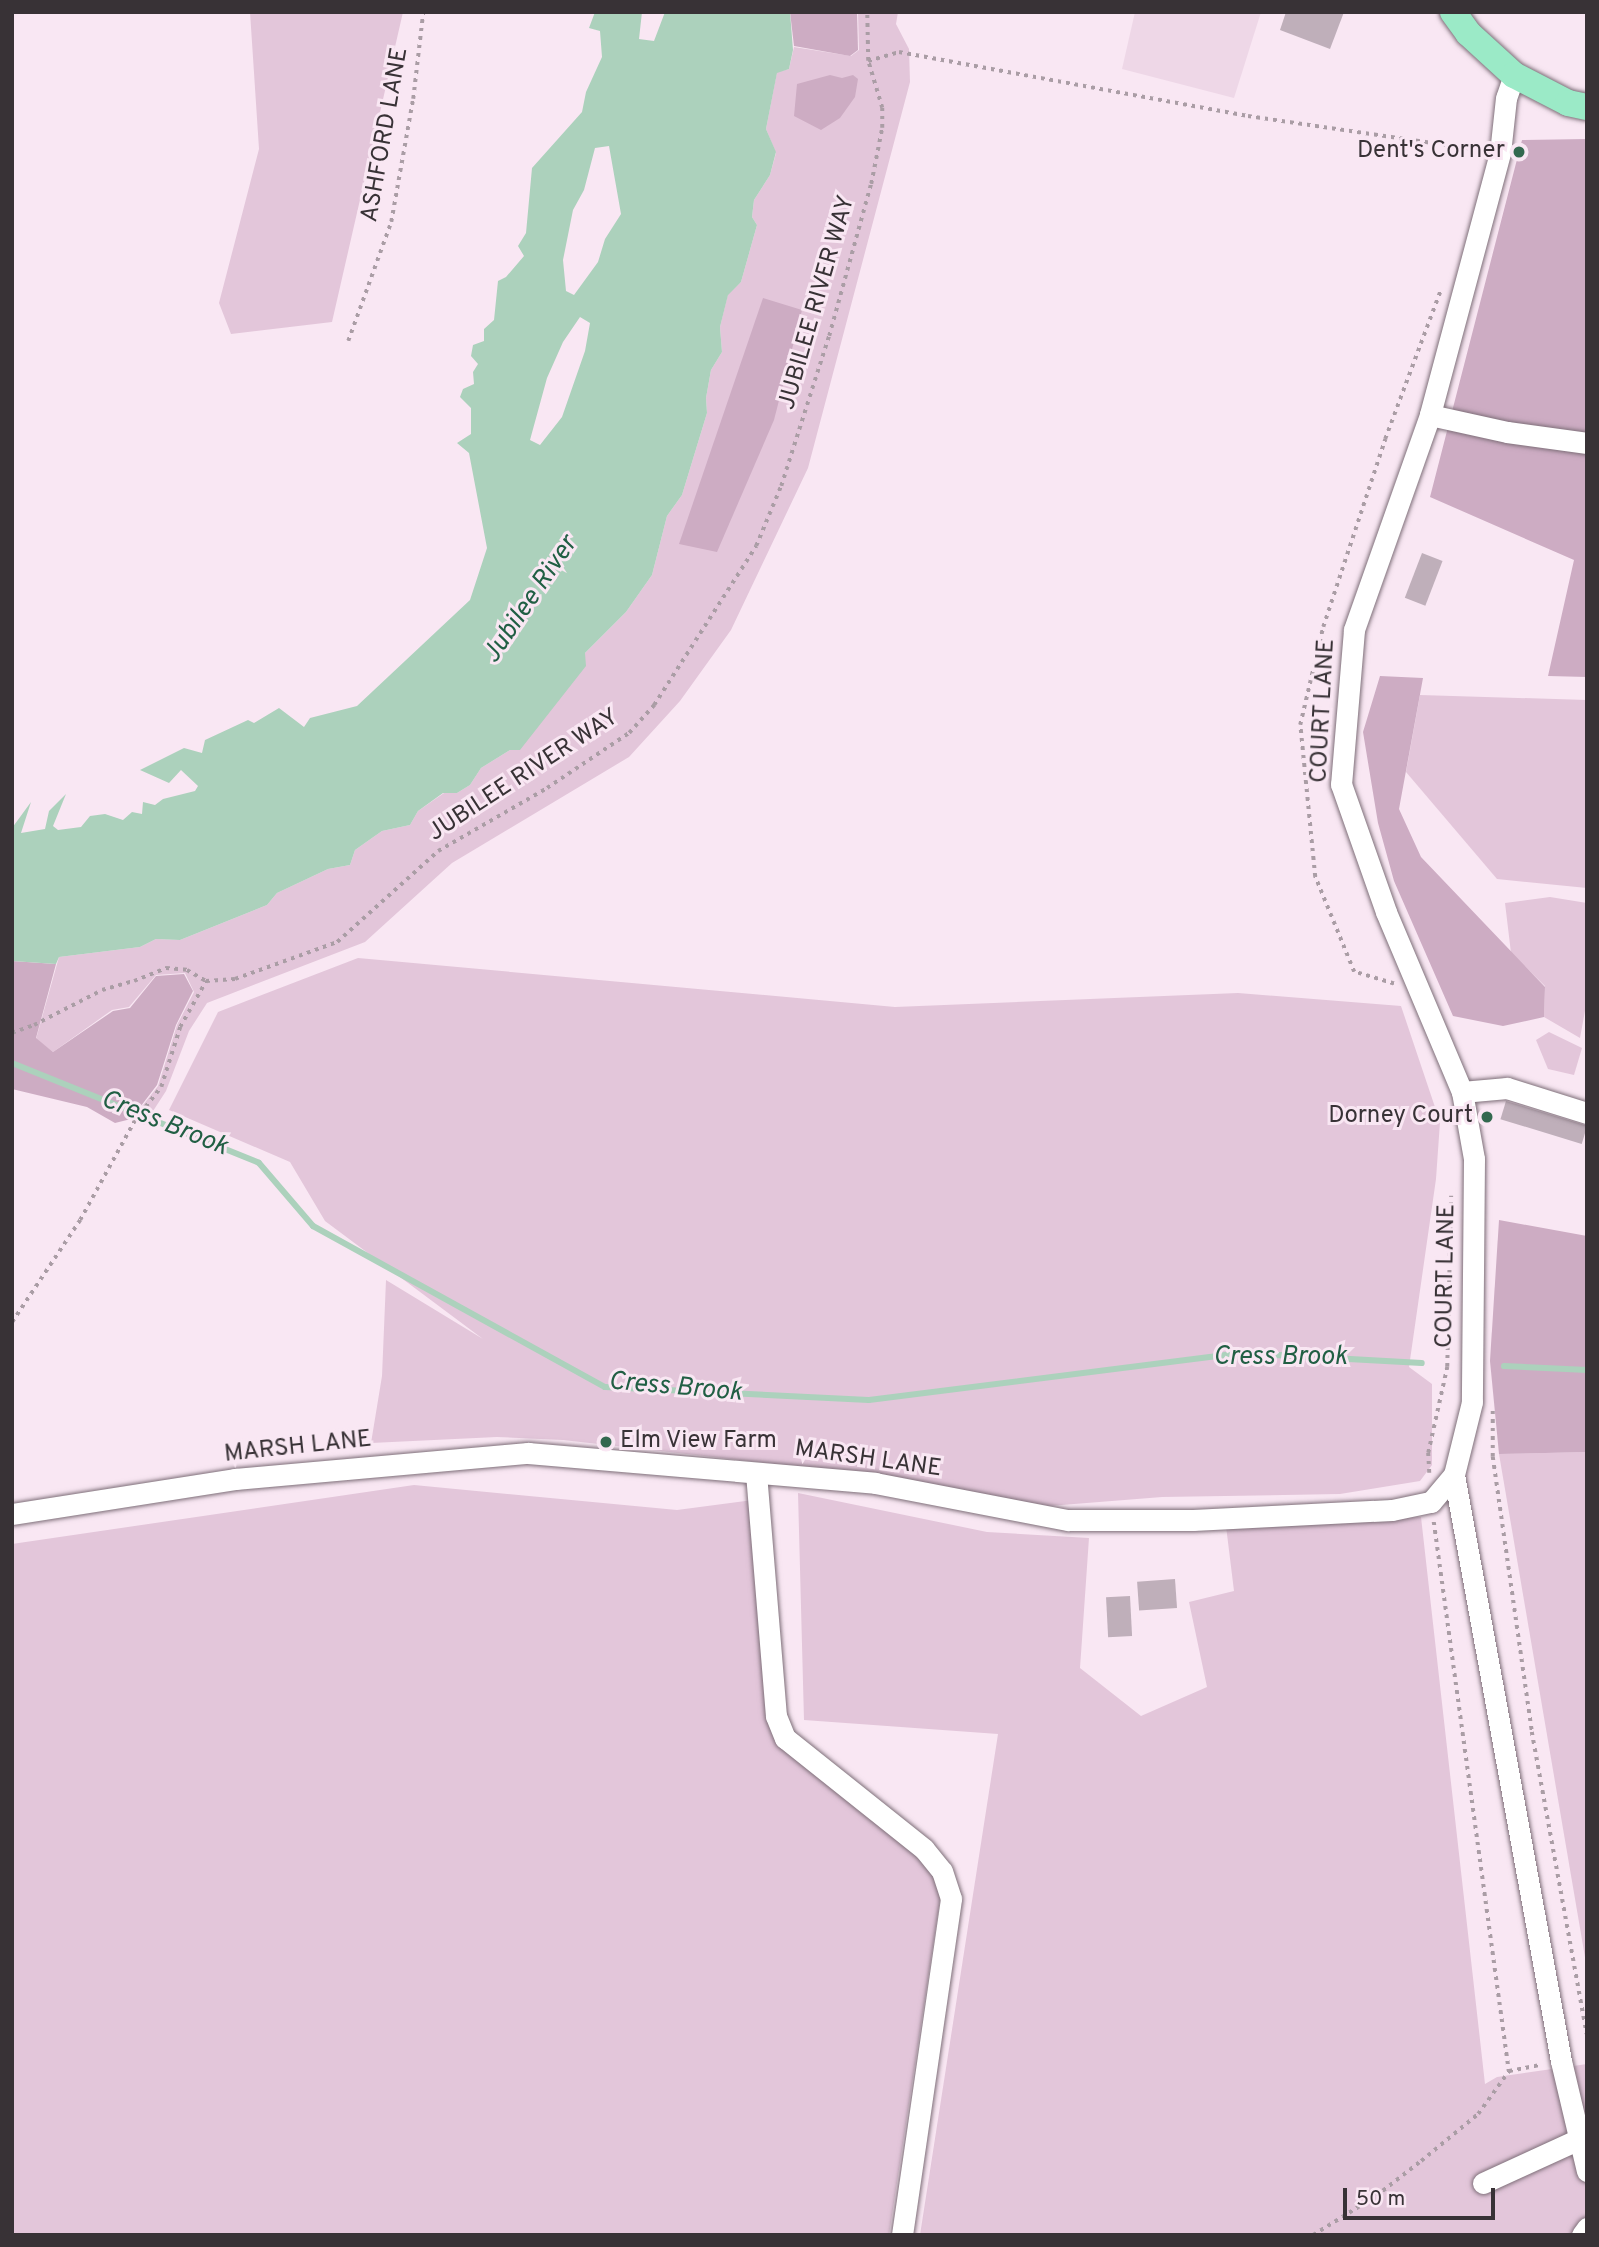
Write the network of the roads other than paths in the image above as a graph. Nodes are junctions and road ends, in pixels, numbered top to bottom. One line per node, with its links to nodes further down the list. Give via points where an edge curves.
1 (1453, 12): 2 (main road, via 1468,33)
2 (1514, 75): 3 (main road, via 1568,103); 4 (street, COURT LANE, via 1506,97 1500,153)
3 (1587, 107)
4 (1430, 415): 5 (street); 6 (street, COURT LANE, via 1354,630 1341,784 1387,912)
5 (1587, 443)
6 (1462, 1092): 7 (street, via 1507,1088); 9 (street, COURT LANE, via 1474,1159 1472,1402)
7 (1587, 1113)
8 (757, 1473): 9 (street, MARSH LANE, via 875,1483 1068,1520 1193,1520 1392,1510 1431,1502); 10 (street, MARSH LANE, via 528,1453 235,1479); 15 (street, via 776,1716 785,1738 923,1849 942,1871 951,1899)
9 (1454, 1475): 11 (street)
10 (12, 1514)
11 (1577, 2140): 12 (street); 13 (street)
12 (1587, 2171)
13 (1483, 2183)
14 (1587, 2228): 16 (street)
15 (902, 2235)
16 (1582, 2235)

